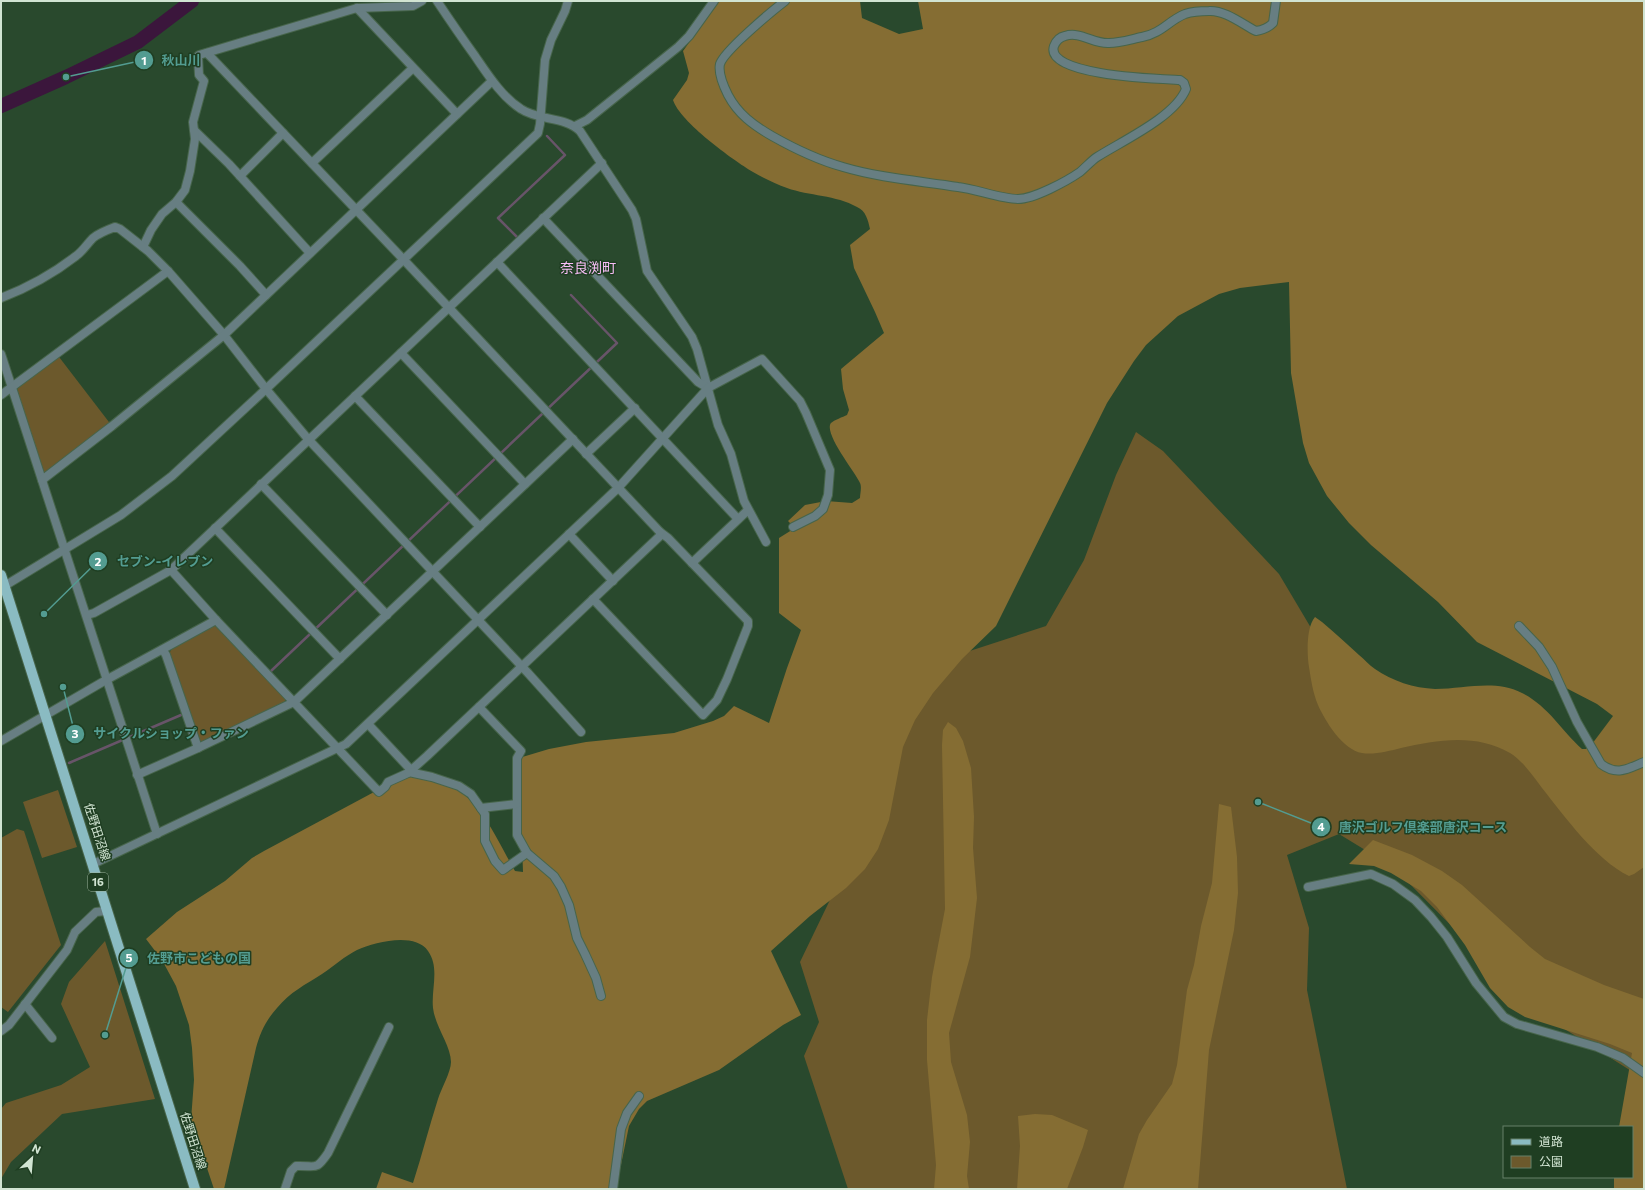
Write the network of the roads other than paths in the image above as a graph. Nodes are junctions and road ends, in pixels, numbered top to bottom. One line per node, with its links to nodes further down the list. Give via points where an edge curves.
1 (422, 1): 7 (street, via 413,6)
2 (437, 1): 10 (street)
3 (568, 1): 12 (street, via 545,60)
4 (714, 1): 13 (street, via 678,47 587,120)
5 (785, 1): 6 (street, via 735,45 720,64 726,92 735,108 745,118 786,144 844,168 1020,199 1070,179 1096,158 1148,127 1179,102 1186,89 1180,80 1126,76 1075,68 1054,55 1054,47 1058,40 1069,35 1078,35 1108,43 1154,35 1185,14 1210,10 1260,31 1273,23)
6 (1276, 1)
7 (357, 8): 8 (street); 9 (street)
8 (207, 53): 14 (street, via 198,56 199,75 204,81 193,122); 15 (street)
9 (413, 68): 11 (street); 16 (street)
10 (492, 81): 11 (street); 12 (street, via 522,110)
11 (457, 114): 20 (street)
12 (541, 117): 13 (street); 24 (street, via 538,133)
13 (575, 126): 17 (street)
14 (194, 130): 18 (street); 19 (street, via 190,171 183,193)
15 (283, 133): 16 (street); 18 (street)
16 (312, 163): 20 (street)
17 (602, 163): 21 (street); 34 (street, via 636,219 647,271 692,337)
18 (240, 176): 23 (street)
19 (176, 202): 22 (street, via 162,214); 27 (street)
20 (356, 210): 23 (street); 24 (street)
21 (543, 218): 25 (street); 34 (street, via 698,382)
22 (143, 247): 26 (street); 28 (street, via 115,227 92,239 68,262)
23 (310, 253): 27 (street)
24 (403, 259): 29 (street); 35 (street)
25 (497, 262): 29 (street); 38 (street)
26 (168, 272): 30 (street); 33 (street)
27 (266, 295): 30 (street)
28 (1, 298)
29 (449, 308): 31 (street); 41 (street)
30 (224, 335): 35 (street); 43 (street)
31 (401, 353): 37 (street); 45 (street)
32 (1, 354): 33 (street)
33 (12, 387): 36 (street); 43 (street)
34 (708, 388): 39 (street); 47 (street, via 718,426 732,454); 51 (street, via 762,359 800,401 830,470 830,481 823,509)
35 (266, 389): 40 (street); 55 (street, via 172,476 120,515)
36 (1, 395)
37 (355, 396): 40 (street); 49 (street)
38 (635, 408): 39 (street); 42 (street)
39 (663, 438): 46 (street); 48 (street)
40 (308, 439): 44 (street); 58 (street)
41 (573, 439): 42 (street); 45 (street)
42 (586, 454): 46 (street)
43 (42, 480): 55 (street)
44 (262, 484): 50 (street); 63 (street)
45 (526, 484): 49 (street)
46 (618, 488): 52 (street); 53 (street)
47 (748, 510): 48 (street); 54 (street)
48 (738, 519): 56 (street)
49 (480, 527): 58 (street)
50 (215, 528): 57 (street); 69 (street)
51 (793, 528)
52 (661, 533): 56 (street); 60 (street)
53 (569, 534): 60 (street); 66 (street)
54 (766, 542)
55 (64, 550): 61 (street); 64 (street)
56 (692, 563): 62 (street, via 748,621 717,700 703,715)
57 (171, 570): 64 (street); 65 (street)
58 (433, 572): 63 (street); 66 (street)
59 (1, 575): 61 (main road, 佐野田沼線 / 16)
60 (613, 581): 62 (street)
61 (3, 587): 74 (main road, 佐野田沼線 / 16)
62 (593, 599): 70 (street)
63 (387, 615): 69 (street)
64 (87, 616): 71 (street)
65 (216, 620): 68 (street); 72 (street)
66 (478, 620): 70 (street); 75 (street)
67 (1519, 626): 80 (street, via 1539,647 1552,667 1601,764 1620,772)
68 (163, 650): 71 (street); 78 (street)
69 (340, 659): 72 (street)
70 (522, 666): 73 (street); 76 (street)
71 (106, 680): 74 (street); 82 (street)
72 (294, 702): 78 (street); 79 (street)
73 (479, 707): 81 (street); 83 (street, via 521,751 517,758)
74 (45, 715): 77 (street); 87 (main road, 佐野田沼線 / 16)
75 (368, 724): 79 (street); 81 (street)
76 (581, 732)
77 (1, 741)
78 (198, 748): 82 (street)
79 (338, 748): 81 (street, via 379,792 388,782); 85 (street)
80 (1644, 762)
81 (410, 771): 84 (street, via 459,786 471,794)
82 (137, 775): 85 (street)
83 (516, 804): 84 (street); 86 (street, via 516,835)
84 (481, 808): 86 (street, via 485,814 485,841 495,861 503,870)
85 (157, 834): 87 (street)
86 (528, 853): 90 (street, via 554,876 561,887 569,905 577,938 594,972)
87 (93, 864): 89 (main road, 佐野田沼線 / 16)
88 (1308, 887): 95 (street, via 1371,874 1393,884 1415,900 1431,917 1476,983 1504,1017 1517,1024 1597,1047 1623,1058)
89 (106, 911): 91 (street, via 96,912 75,932 67,950); 97 (main road, 佐野田沼線 / 16)
90 (601, 996)
91 (25, 1004): 93 (street); 94 (street)
92 (389, 1027): 98 (street, via 328,1153 320,1165 296,1166 291,1171)
93 (1, 1031)
94 (52, 1038)
95 (1644, 1073)
96 (639, 1096): 99 (street, via 627,1113 621,1129)
97 (195, 1189)
98 (285, 1189)
99 (612, 1189)

